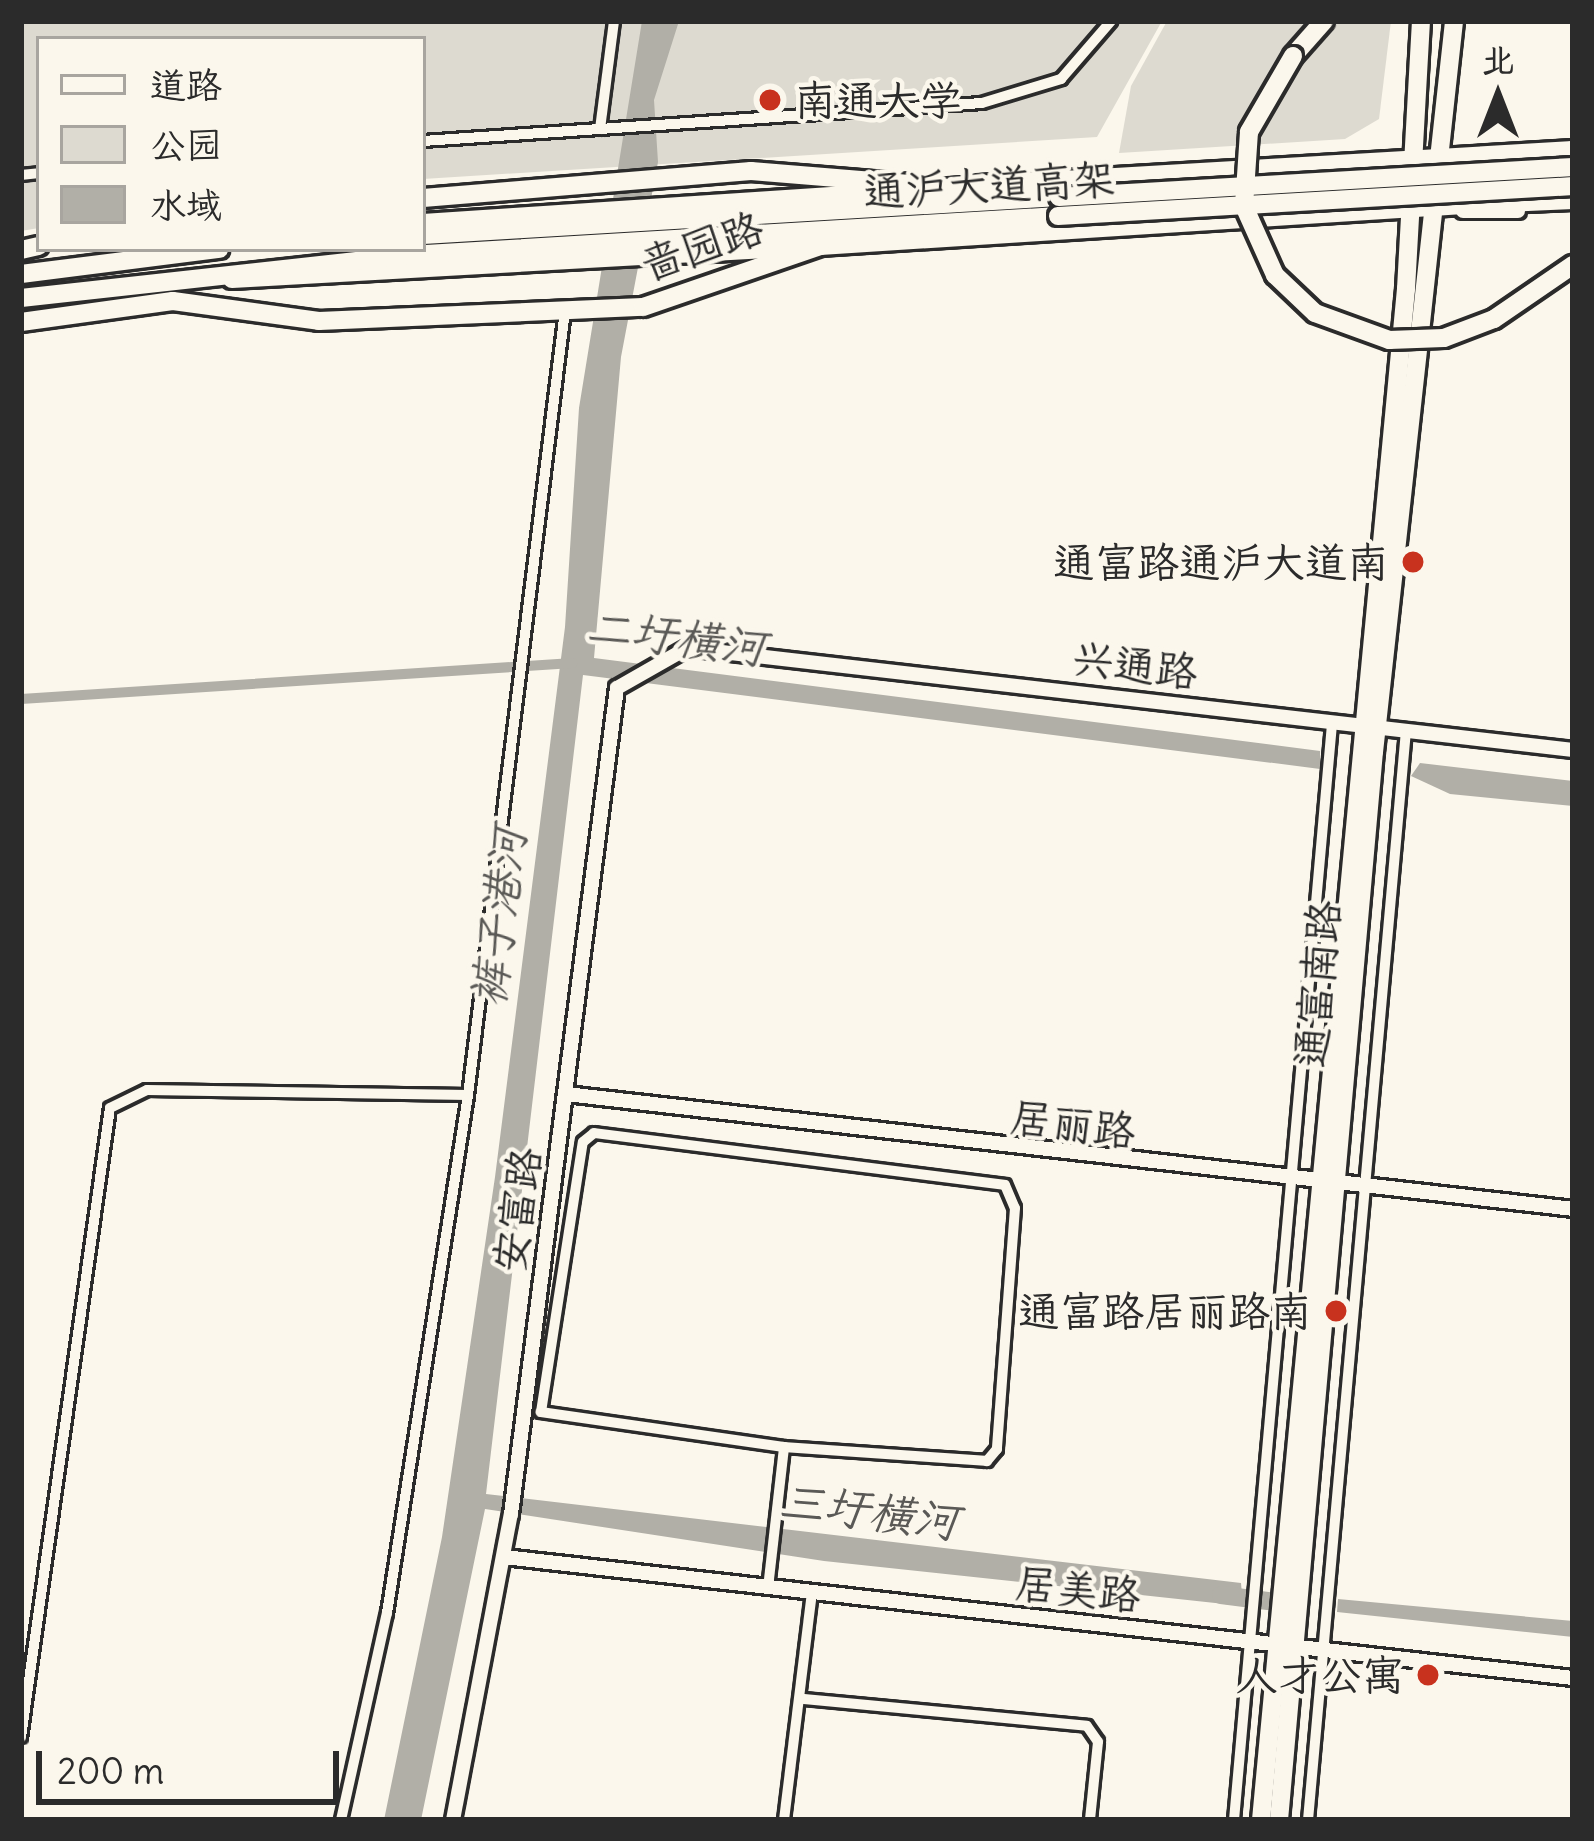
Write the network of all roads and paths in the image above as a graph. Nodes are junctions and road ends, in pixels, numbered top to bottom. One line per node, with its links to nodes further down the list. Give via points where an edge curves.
1 (614, 21): 6 (street)
2 (1112, 21): 6 (street, via 1075,69 1011,97)
3 (1324, 21): 27 (main road, bridge, via 1268,92 1244,157 1250,229 1294,296 1364,335 1418,341 1494,319)
4 (1421, 21): 10 (main road, 通富南路)
5 (1454, 21): 9 (main road, 通富南路)
6 (600, 129): 7 (street)
7 (426, 141)
8 (1573, 150): 9 (main road, 啬园路)
9 (1443, 157): 10 (main road, 啬园路); 17 (main road, 通富南路)
10 (1409, 159): 12 (main road, 啬园路); 18 (main road, 通富南路)
11 (1573, 167): 16 (main road, 通沪大道高架, bridge)
12 (995, 185): 14 (main road, 啬园路, via 658,178); 20 (main road)
13 (1573, 186): 16 (main road, 通沪大道高架, bridge)
14 (426, 198)
15 (1573, 201): 17 (street); 17 (main road, 啬园路)
16 (1058, 207): 20 (main road, 通沪大道高架)
17 (1440, 207): 18 (main road, 啬园路); 35 (main road, 通富南路)
18 (1407, 209): 23 (main road, 啬园路); 35 (main road, 通富南路)
19 (426, 223): 22 (main road)
20 (654, 232): 22 (main road); 22 (main road); 23 (main road)
21 (426, 235): 22 (main road)
22 (602, 235): 29 (main road); 29 (main road, via 273,282)
23 (820, 246): 31 (main road, 啬园路, via 643,307)
24 (165, 252): 26 (main road)
25 (182, 252): 26 (main road)
26 (146, 255): 28 (main road)
27 (1573, 265)
28 (21, 274)
29 (173, 275): 30 (main road)
30 (21, 298)
31 (565, 311): 32 (main road, 啬园路, via 319,321 173,302); 39 (street)
32 (21, 322)
33 (687, 647): 34 (street, 兴通路); 38 (street, 安富路, via 642,664 607,716)
34 (1332, 724): 35 (street, 兴通路); 40 (street)
35 (1369, 729): 36 (street, 兴通路); 41 (main road, 通富南路)
36 (1406, 731): 37 (street, 兴通路); 42 (street)
37 (1573, 750)
38 (566, 1094): 40 (street, 居丽路); 45 (street, 安富路)
39 (468, 1095): 53 (street, via 147,1090 110,1108); 54 (street, via 387,1613)
40 (1292, 1185): 41 (street, 居丽路); 48 (street)
41 (1326, 1187): 42 (street, 居丽路); 49 (main road, 通富南路)
42 (1365, 1190): 43 (street, 居丽路); 50 (street)
43 (1573, 1209)
44 (784, 1447): 44 (street, via 541,1412 583,1142 594,1133 1005,1185 1015,1208 998,1449 987,1461); 46 (street)
45 (504, 1557): 46 (street, 居美路); 55 (street, 安富路)
46 (768, 1588): 47 (street, 居美路)
47 (812, 1593): 48 (street, 居美路); 52 (street)
48 (1250, 1642): 49 (street, 居美路); 58 (street)
49 (1286, 1646): 50 (street, 居美路); 59 (main road, 通富南路); 60 (main road, 通富南路)
50 (1323, 1650): 51 (street, 居美路); 61 (street)
51 (1573, 1678)
52 (804, 1699): 56 (street); 57 (street, via 1087,1726 1098,1742)
53 (21, 1737)
54 (341, 1820)
55 (453, 1820)
56 (784, 1820)
57 (1090, 1820)
58 (1234, 1820)
59 (1261, 1820)
60 (1279, 1820)
61 (1308, 1820)

